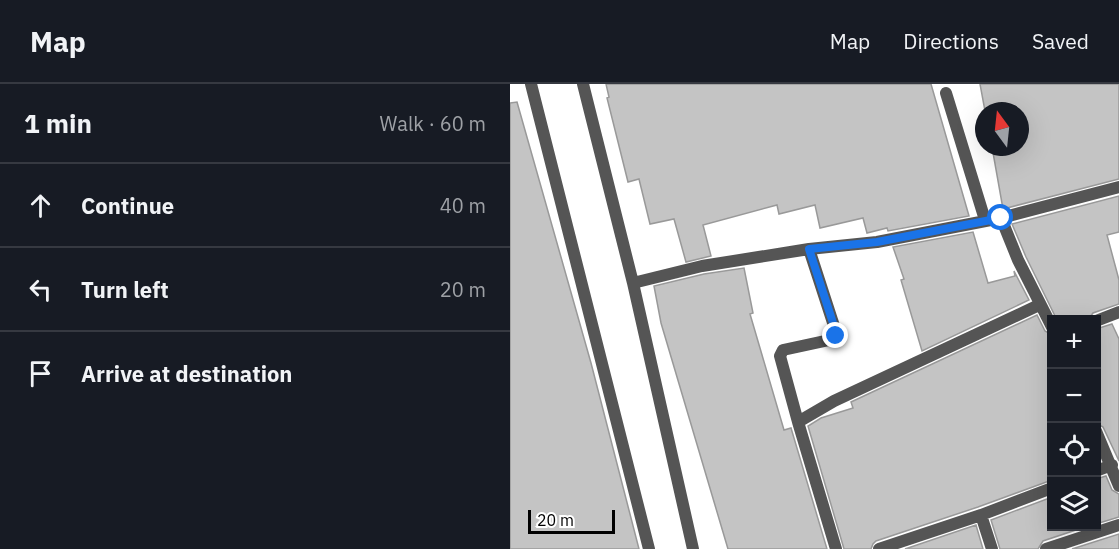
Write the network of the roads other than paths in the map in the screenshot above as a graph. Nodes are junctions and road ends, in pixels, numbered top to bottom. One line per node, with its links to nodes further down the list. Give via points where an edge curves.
1 (531, 84): 21 (street)
2 (583, 84): 8 (street)
3 (946, 93): 6 (street)
4 (1119, 187): 5 (street)
5 (1001, 218): 6 (street); 9 (street)
6 (985, 220): 7 (street, via 877,242)
7 (809, 249): 8 (street, via 702,266); 13 (street, via 836,333 834,339 781,352)
8 (633, 283): 22 (street)
9 (1039, 304): 11 (street); 13 (street, via 834,401)
10 (1119, 312): 12 (street)
11 (1047, 318)
12 (1101, 319)
13 (798, 422): 23 (street)
14 (1101, 442): 15 (street)
15 (1112, 465): 16 (street); 17 (street)
16 (1101, 469)
17 (1119, 486)
18 (1047, 490): 19 (street)
19 (981, 515): 24 (street); 25 (street)
20 (1119, 525): 26 (street)
21 (649, 549)
22 (693, 549)
23 (836, 549)
24 (879, 549)
25 (992, 549)
26 (1046, 549)

